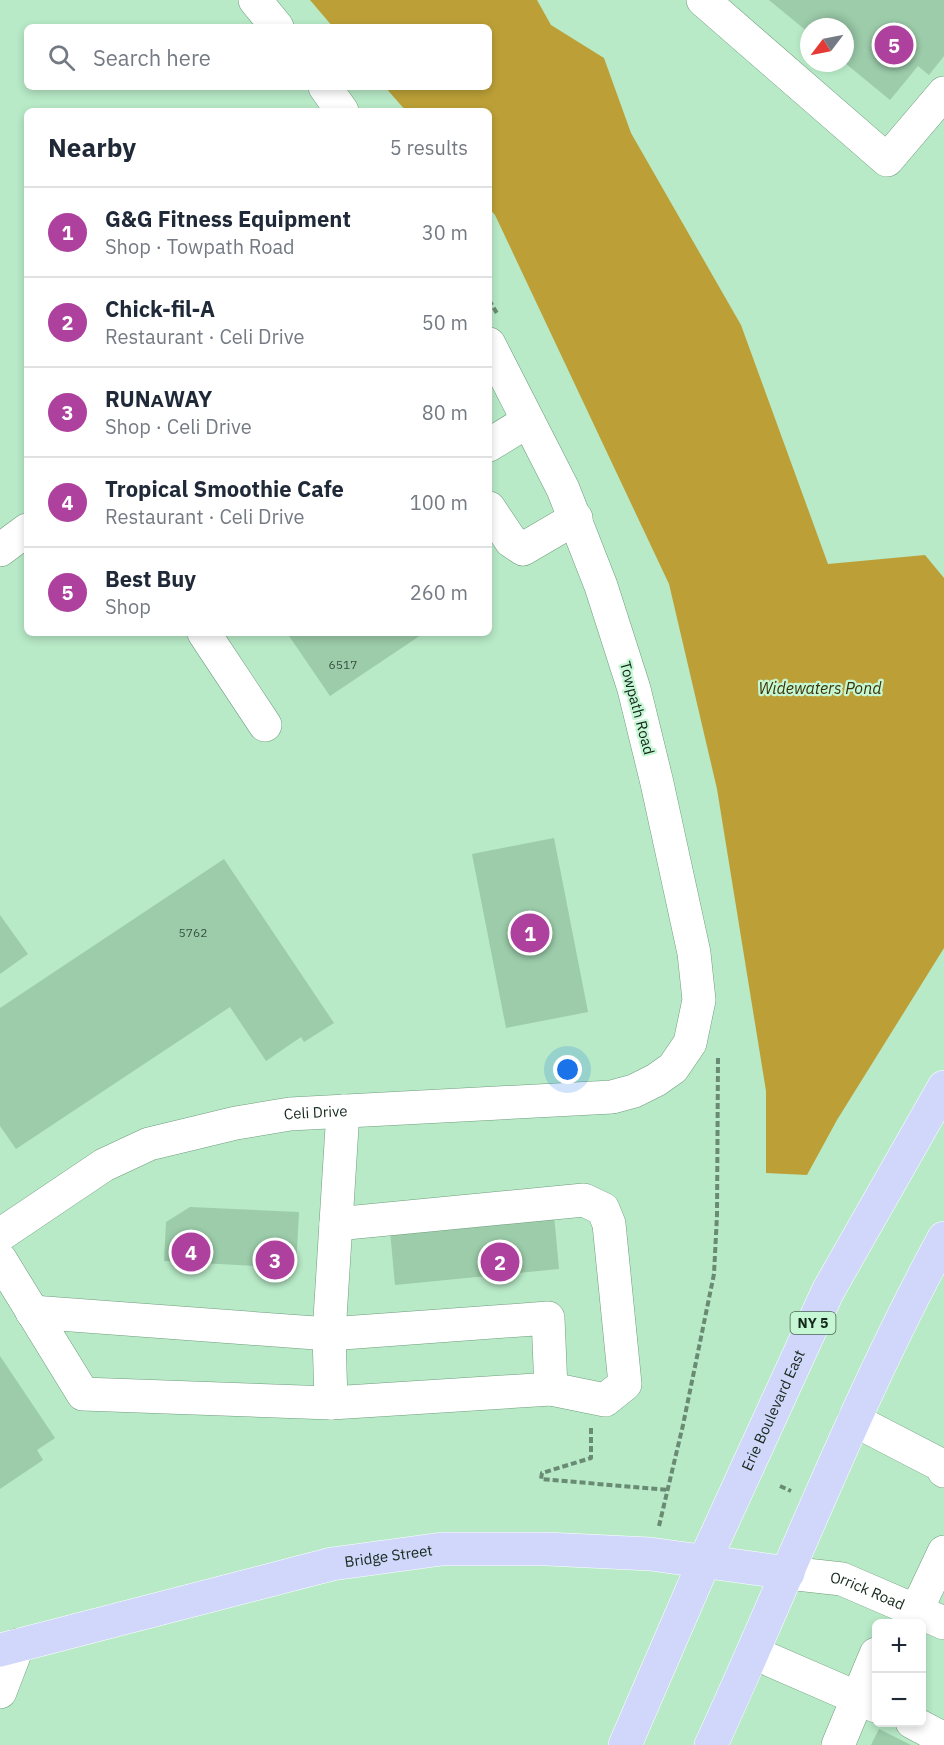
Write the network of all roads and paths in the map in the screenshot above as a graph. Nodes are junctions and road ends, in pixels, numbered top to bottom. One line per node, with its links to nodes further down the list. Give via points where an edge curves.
1 (255, 0): 3 (street)
2 (703, 0): 5 (street, via 887,160)
3 (275, 24)
4 (327, 90): 6 (street)
5 (944, 93)
6 (340, 108)
7 (492, 350): 8 (street, Towpath Road)
8 (528, 421): 9 (street); 11 (street, Towpath Road)
9 (492, 443)
10 (492, 512): 11 (street, via 511,541 523,549)
11 (576, 518): 17 (street, Towpath Road, via 634,689 694,953 699,1000 690,1043 672,1068)
12 (24, 532): 13 (street)
13 (0, 549)
14 (206, 636): 15 (street)
15 (265, 725)
16 (718, 1048): 31 (path, via 714,1274)
17 (656, 1080): 19 (street, Celi Drive, via 634,1092 612,1097)
18 (944, 1087): 34 (main road, Erie Boulevard East / NY 5, via 828,1291)
19 (343, 1111): 20 (street); 21 (street, Celi Drive, via 236,1123 148,1144 104,1164)
20 (336, 1224): 25 (street); 26 (street, via 584,1200 603,1209 609,1224 625,1384 605,1400)
21 (0, 1235)
22 (939, 1257): 29 (main road)
23 (0, 1259): 24 (street)
24 (32, 1312): 25 (street); 27 (street, via 83,1394)
25 (329, 1334): 26 (street, via 548,1318); 27 (street)
26 (551, 1389): 27 (street)
27 (331, 1403)
28 (583, 1420): 31 (path, via 591,1428 591,1458 542,1473 541,1479)
29 (854, 1420): 30 (street); 35 (main road)
30 (943, 1460)
31 (668, 1490): 32 (path)
32 (661, 1519)
33 (944, 1552): 36 (street)
34 (705, 1560): 35 (main road, Bridge Street); 38 (main road, Bridge Street, via 547,1549 442,1549 333,1564); 45 (main road, Erie Boulevard East / NY 5)
35 (788, 1573): 36 (street, Orrick Road, via 842,1579); 39 (main road)
36 (903, 1615): 37 (street, Orrick Road)
37 (944, 1623)
38 (9, 1647): 41 (street)
39 (754, 1653): 42 (street); 46 (main road)
40 (872, 1673): 42 (street)
41 (0, 1692)
42 (867, 1702): 47 (street)
43 (921, 1727): 44 (street)
44 (944, 1739)
45 (625, 1745)
46 (711, 1745)
47 (838, 1745)

